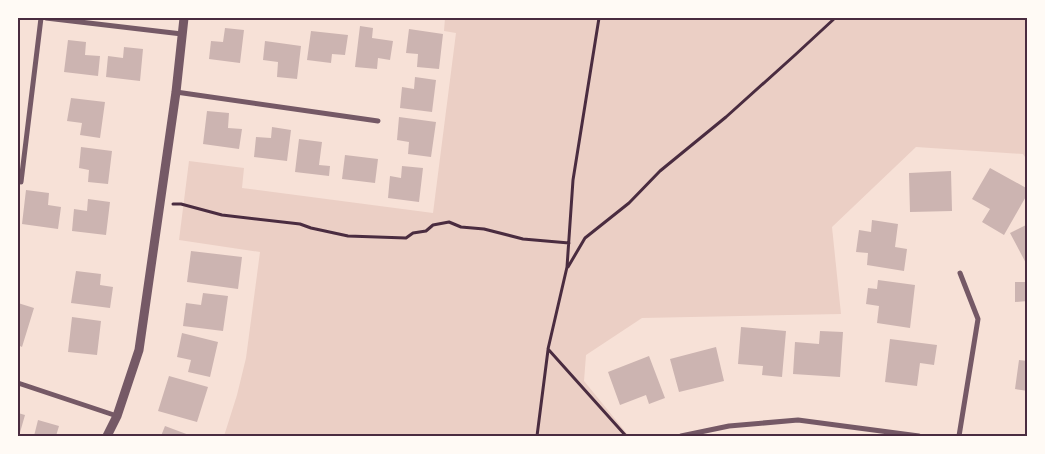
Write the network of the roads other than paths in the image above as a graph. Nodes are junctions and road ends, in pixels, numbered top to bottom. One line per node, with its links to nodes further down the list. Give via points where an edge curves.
1 (41, 18): 7 (street)
2 (46, 18): 4 (street)
3 (184, 18): 4 (street)
4 (182, 34): 5 (street)
5 (176, 92): 6 (street); 10 (street, via 139,350)
6 (378, 121)
7 (21, 182)
8 (960, 272): 14 (street, via 978,319)
9 (18, 383): 10 (street)
10 (117, 416): 11 (street)
11 (107, 436)
12 (681, 436): 13 (street, via 729,426 798,420)
13 (919, 436)
14 (959, 436)

